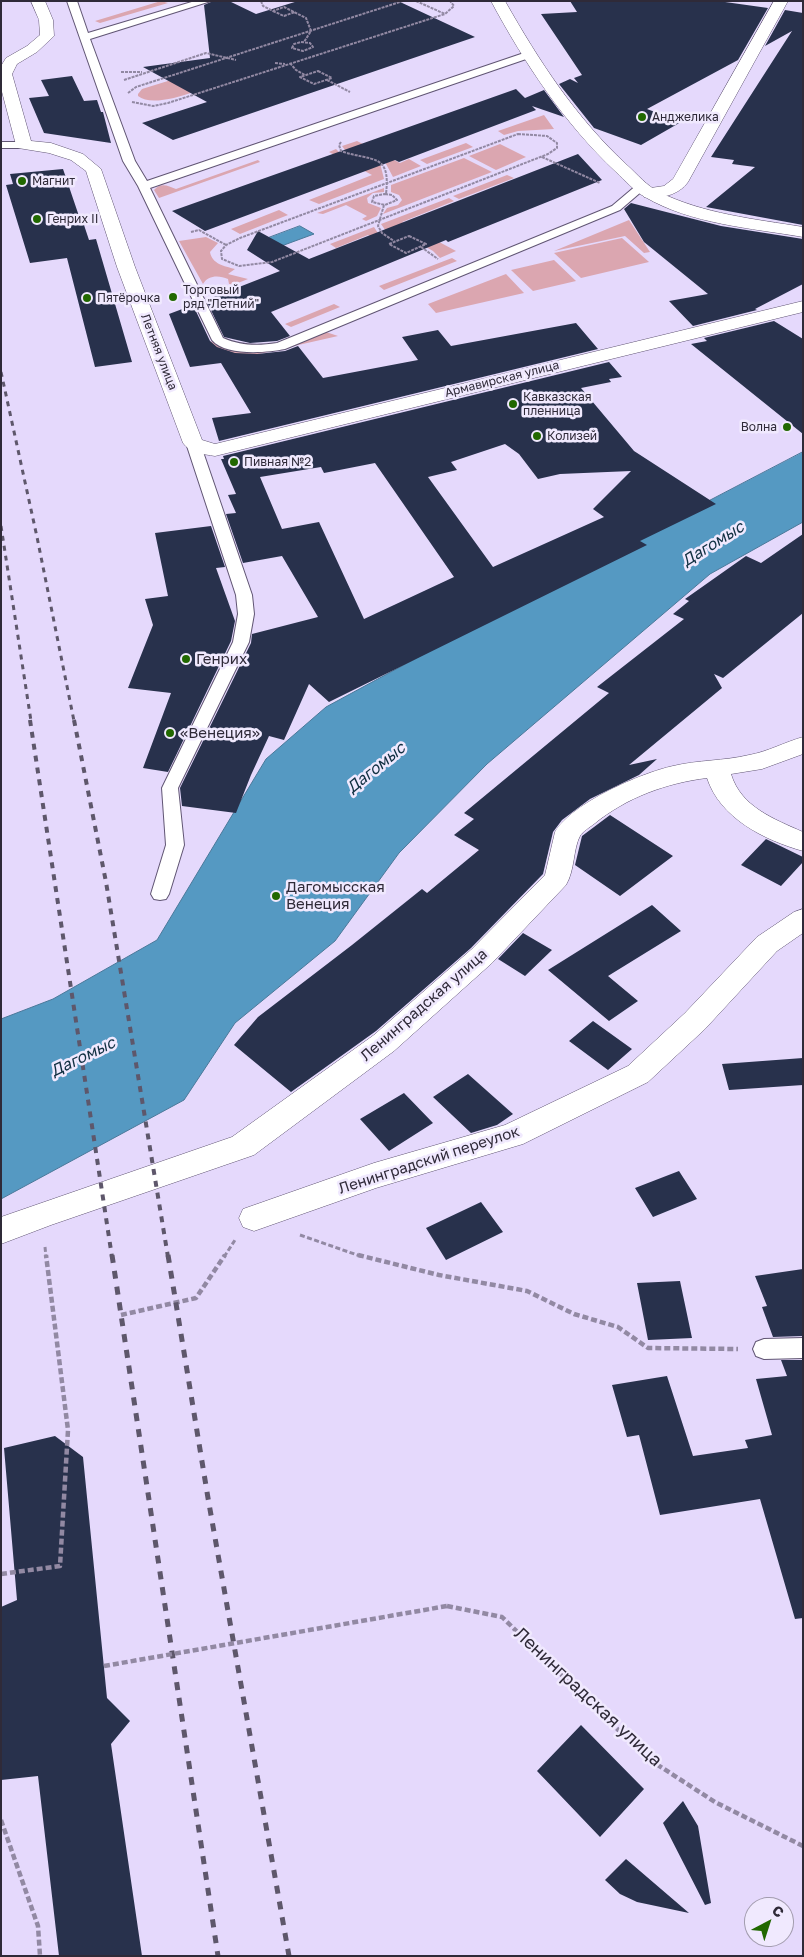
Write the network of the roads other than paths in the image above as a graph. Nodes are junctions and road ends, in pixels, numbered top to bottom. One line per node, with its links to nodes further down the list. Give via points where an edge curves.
1 (38, 1): 9 (street, via 46,20 47,36 11,61 5,74)
2 (72, 1): 6 (lane)
3 (206, 1): 6 (lane)
4 (498, 1): 7 (street)
5 (780, 1): 11 (street, via 680,182 669,190)
6 (85, 37): 10 (lane, via 129,161)
7 (528, 55): 10 (lane); 11 (street, via 606,155)
8 (1, 145): 9 (lane)
9 (24, 145): 15 (street, Летняя улица, via 51,148 77,156 93,169 126,267)
10 (144, 186): 13 (lane)
11 (646, 190): 12 (street, via 699,212); 13 (lane, via 616,208 285,344 261,349 242,349 218,340)
12 (803, 232)
13 (168, 236)
14 (803, 306): 15 (street, Армавирская улица, via 215,450)
15 (197, 446): 19 (lane, via 244,595 246,614 241,642 170,788 175,845)
16 (803, 745): 17 (street, Ленинградская улица, via 753,763)
17 (717, 768): 18 (street, via 730,800 753,818); 22 (street, Ленинградская улица, via 674,774 628,791 590,814 568,832 557,878 482,956 384,1043 243,1146)
18 (803, 842)
19 (160, 894)
20 (803, 919): 21 (street, Ленинградский переулок, via 767,944 695,1021 638,1074 514,1136 374,1176)
21 (254, 1218)
22 (1, 1231)
23 (803, 1348): 24 (lane)
24 (764, 1349)

